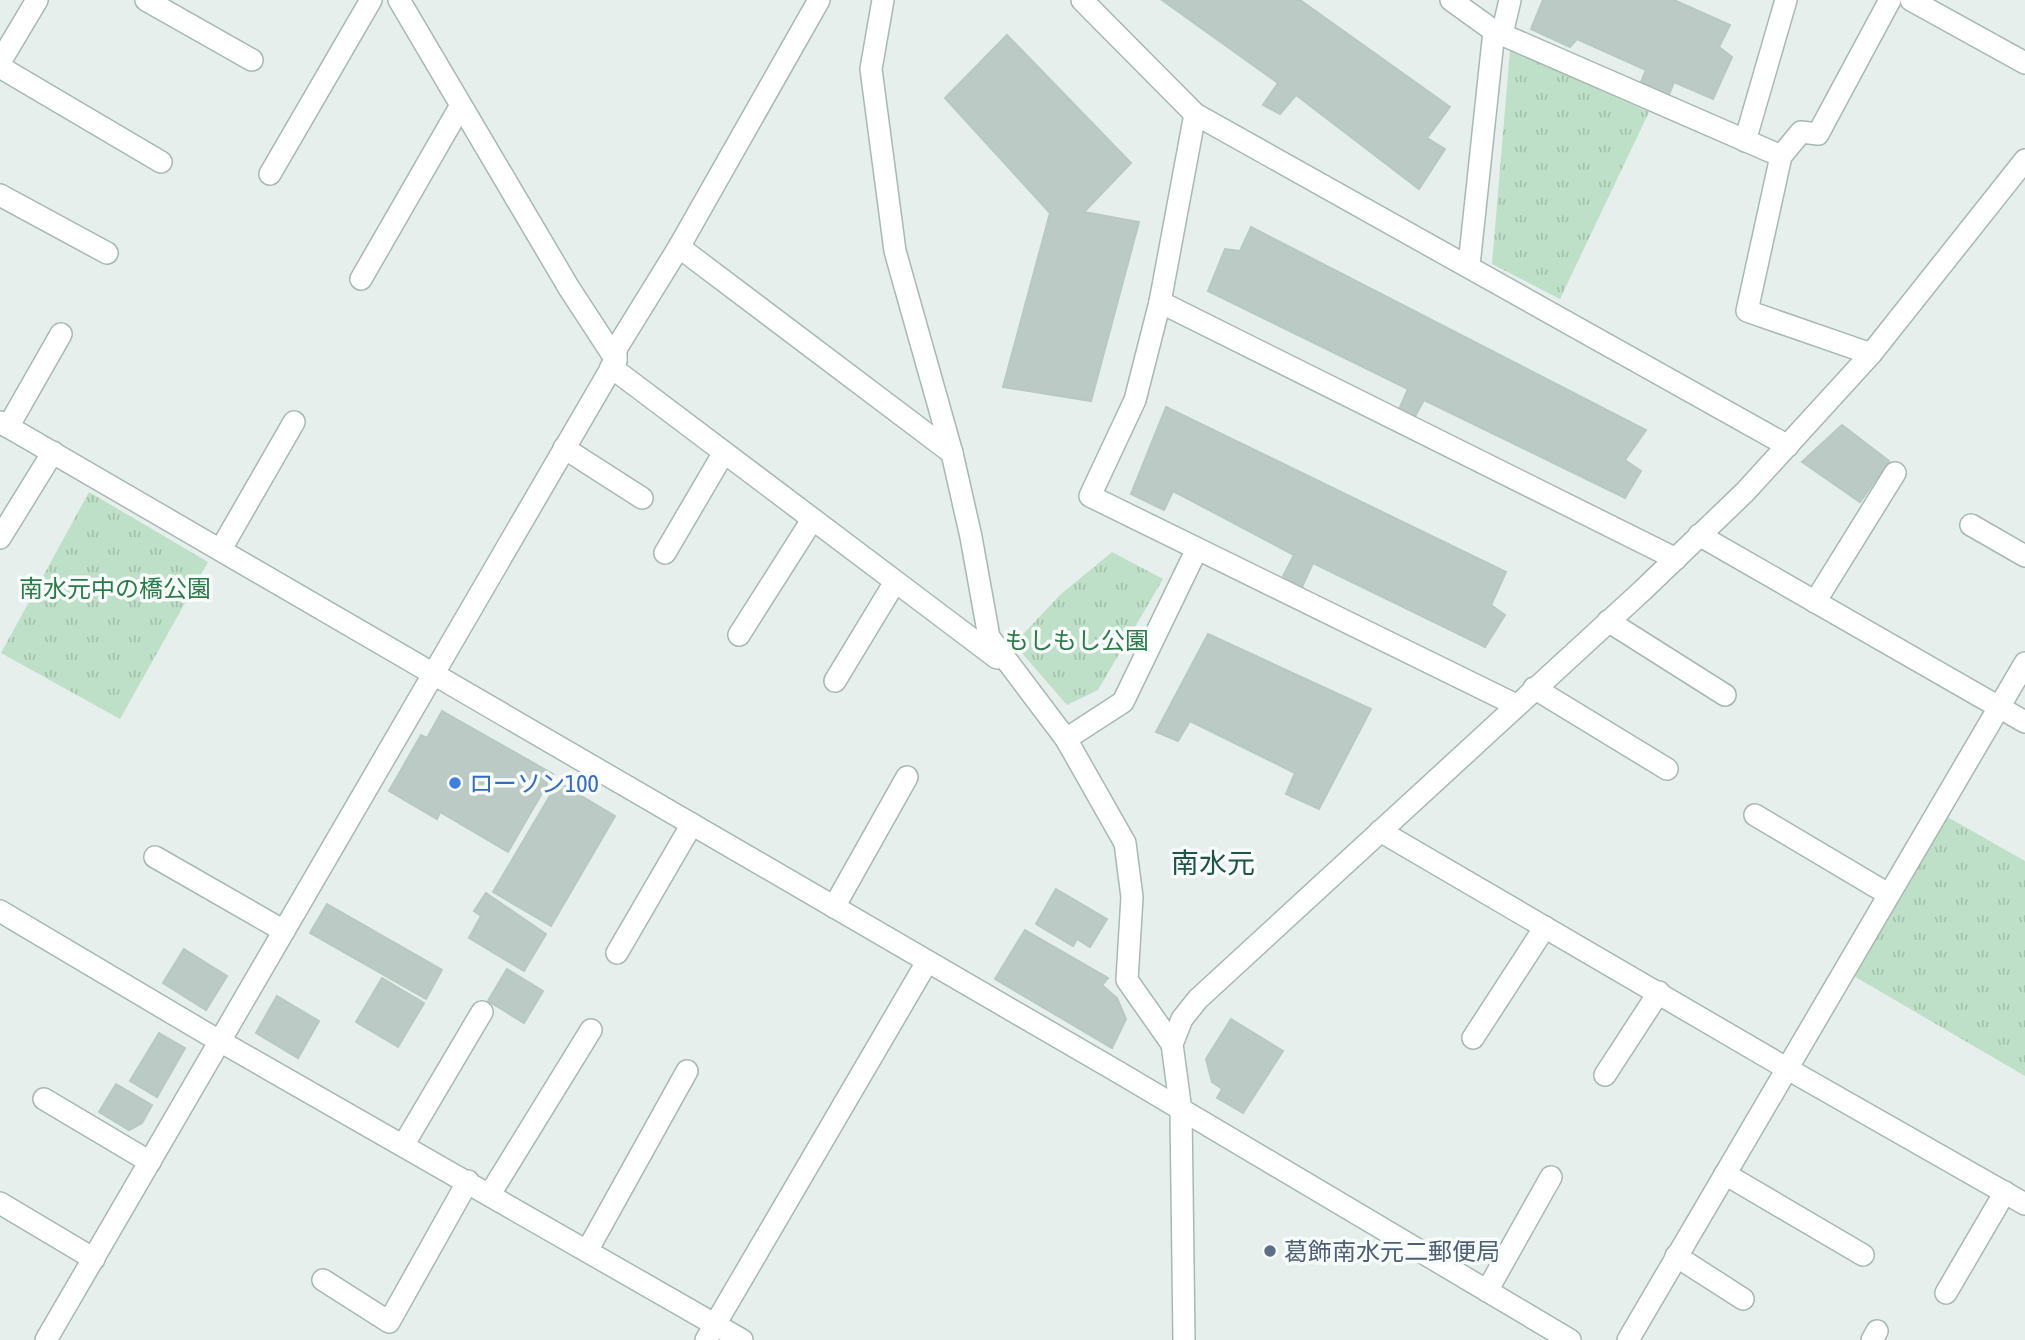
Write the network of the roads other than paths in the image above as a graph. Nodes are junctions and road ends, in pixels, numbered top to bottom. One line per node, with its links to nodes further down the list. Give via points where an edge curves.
1 (37, 0): 16 (street)
2 (146, 0): 14 (street)
3 (371, 0): 23 (street)
4 (399, 0): 17 (street)
5 (819, 0): 25 (street)
6 (883, 0): 38 (street, via 871,69 895,251)
7 (1082, 0): 18 (street)
8 (1451, 0): 13 (street)
9 (1510, 0): 13 (street)
10 (1786, 0): 19 (street)
11 (1891, 0): 20 (street, via 1818,134 1801,132)
12 (1911, 0): 15 (street)
13 (1498, 33): 19 (street); 27 (street)
14 (252, 60)
15 (2025, 63)
16 (0, 65): 22 (street)
17 (460, 107): 28 (street); 32 (street)
18 (1195, 114): 27 (street); 29 (street)
19 (1745, 141): 20 (street)
20 (1781, 156): 31 (street, via 1747,311)
21 (2025, 160): 31 (street)
22 (161, 162)
23 (270, 174)
24 (0, 195): 26 (street)
25 (679, 247): 32 (street, via 616,349); 38 (street)
26 (107, 253)
27 (1469, 265): 35 (street)
28 (361, 279)
29 (1160, 302): 47 (street, via 1135,400 1090,496); 50 (street)
30 (61, 334): 34 (street)
31 (1871, 355): 35 (street)
32 (613, 364): 36 (street); 39 (street)
33 (294, 422): 46 (street)
34 (4, 425): 37 (street)
35 (1788, 446): 44 (street)
36 (564, 448): 41 (street); 57 (street)
37 (53, 452): 45 (street); 46 (street)
38 (952, 453): 56 (street, via 989,637)
39 (723, 454): 42 (street); 48 (street)
40 (1895, 473): 52 (street)
41 (642, 498)
42 (812, 520): 51 (street); 54 (street)
43 (1971, 525): 49 (street)
44 (1699, 535): 50 (street); 52 (street)
45 (0, 538)
46 (221, 549): 57 (street)
47 (1196, 551): 61 (street); 64 (street, via 1123,702)
48 (665, 552)
49 (2025, 556)
50 (1676, 559): 53 (street)
51 (895, 582): 56 (street); 58 (street)
52 (1815, 602): 62 (street)
53 (1608, 621): 59 (street); 60 (street)
54 (739, 635)
55 (2025, 663): 62 (street)
56 (1016, 672): 64 (street)
57 (434, 675): 68 (street); 75 (street)
58 (835, 681)
59 (1534, 688): 61 (street); 65 (street)
60 (1725, 695)
61 (1516, 705): 69 (street)
62 (1999, 707): 63 (street); 71 (street)
63 (2025, 722)
64 (1066, 739): 83 (street, via 1125,843 1132,897 1127,980)
65 (1667, 769)
66 (907, 777): 72 (street)
67 (1755, 815): 71 (street)
68 (692, 824): 72 (street); 76 (street)
69 (1380, 831): 74 (street); 83 (street, via 1198,999 1182,1018)
70 (155, 857): 75 (street)
71 (1888, 894): 84 (street)
72 (834, 907): 77 (street)
73 (0, 911): 82 (street)
74 (1545, 927): 78 (street); 81 (street)
75 (284, 931): 82 (street)
76 (617, 953)
77 (927, 962): 88 (street); 106 (street)
78 (1659, 992): 84 (street); 86 (street)
79 (482, 1012): 89 (street)
80 (591, 1030): 95 (street)
81 (1473, 1038)
82 (220, 1041): 89 (street); 90 (street)
83 (1172, 1044): 88 (street)
84 (1786, 1068): 91 (street); 94 (street)
85 (687, 1071): 98 (street)
86 (1605, 1075)
87 (44, 1099): 90 (street)
88 (1181, 1111): 103 (street); 109 (street)
89 (404, 1144): 93 (street)
90 (150, 1162): 101 (street)
91 (1725, 1174): 99 (street); 100 (street)
92 (1551, 1177): 103 (street)
93 (468, 1181): 95 (street); 102 (street, via 389,1322)
94 (2005, 1192): 97 (street); 104 (street)
95 (490, 1194): 98 (street)
96 (0, 1203): 101 (street)
97 (2025, 1204)
98 (587, 1251): 106 (street)
99 (1863, 1255)
100 (1676, 1256): 105 (street); 111 (street)
101 (94, 1259): 107 (street)
102 (323, 1280)
103 (1487, 1291): 110 (street)
104 (1946, 1293)
105 (1743, 1298)
106 (711, 1332): 108 (street)
107 (46, 1340)
108 (742, 1340)
109 (1184, 1340)
110 (1570, 1340)
111 (1628, 1340)

